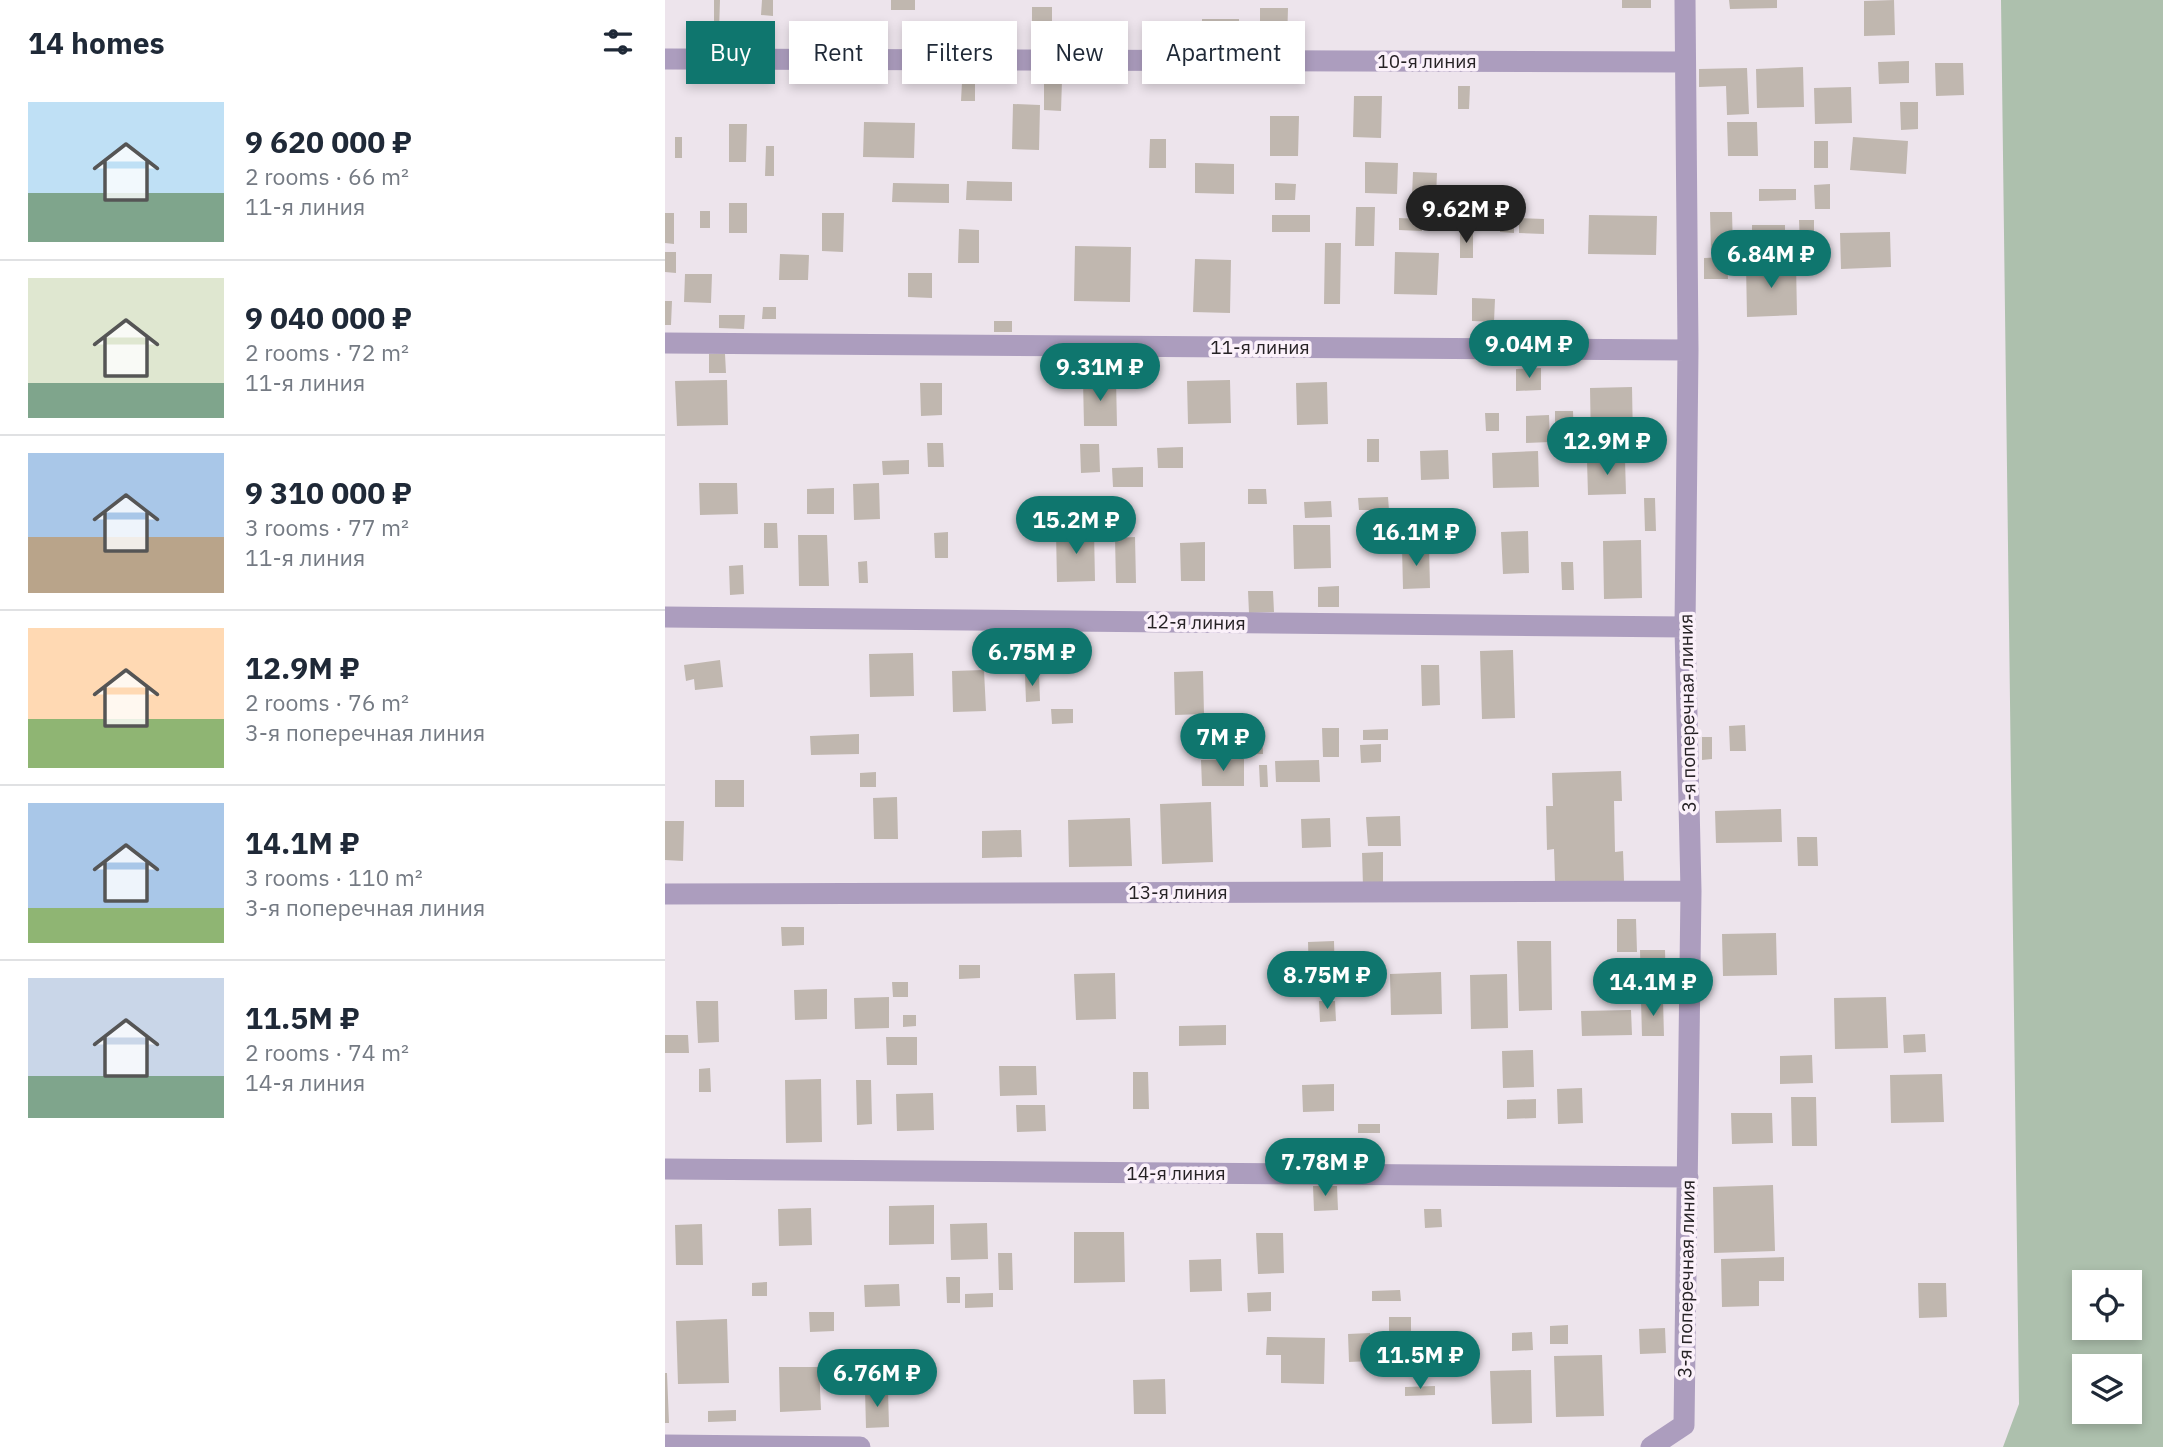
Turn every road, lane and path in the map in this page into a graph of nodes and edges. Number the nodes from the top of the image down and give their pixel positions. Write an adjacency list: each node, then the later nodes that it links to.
1 (1685, 0): 3 (street, 3-я поперечная линия)
2 (665, 59): 3 (street, 10-я линия)
3 (1684, 61): 5 (street, 3-я поперечная линия)
4 (665, 343): 5 (street, 11-я линия)
5 (1688, 350): 7 (street, 3-я поперечная линия)
6 (665, 617): 7 (street, 12-я линия)
7 (1685, 627): 8 (street, 3-я поперечная линия)
8 (1691, 891): 9 (street, 13-я линия); 11 (street, 3-я поперечная линия)
9 (665, 894)
10 (665, 1169): 11 (street, 14-я линия)
11 (1688, 1177): 14 (street, 3-я поперечная линия)
12 (665, 1445): 13 (street)
13 (860, 1447)
14 (1651, 1447)

